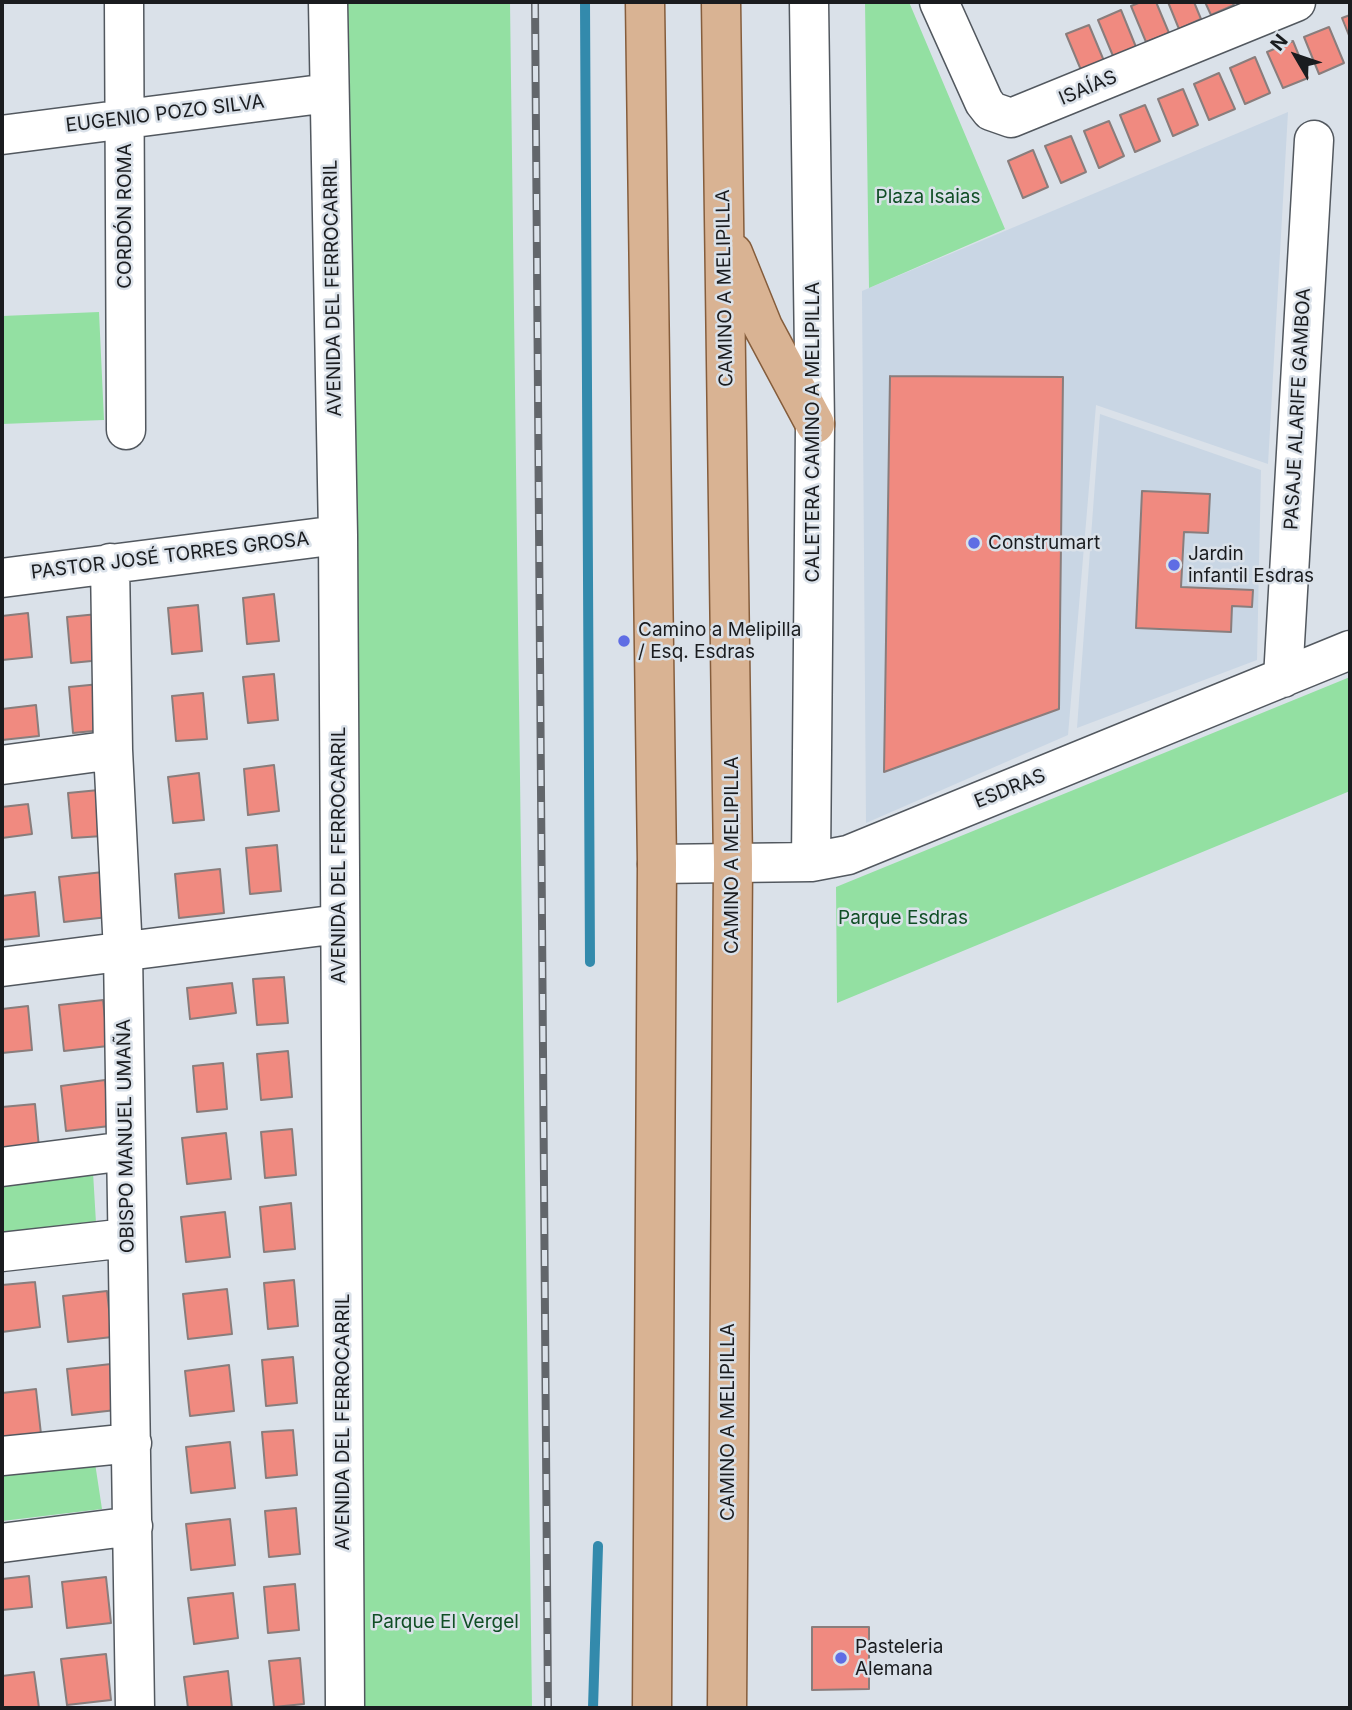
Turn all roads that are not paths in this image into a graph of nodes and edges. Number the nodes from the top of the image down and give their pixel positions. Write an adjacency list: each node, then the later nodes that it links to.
1 (124, 2): 9 (street, CORDÓN ROMA)
2 (328, 2): 8 (street, AVENIDA DEL FERROCARRIL)
3 (645, 2): 23 (main road)
4 (721, 2): 12 (main road, CAMINO A MELIPILLA)
5 (809, 2): 13 (street, CALETERA CAMINO A MELIPILLA)
6 (939, 2): 7 (street, ISAÍAS)
7 (1296, 2)
8 (329, 93): 9 (street, EUGENIO POZO SILVA); 15 (street, AVENIDA DEL FERROCARRIL)
9 (125, 119): 10 (street, EUGENIO POZO SILVA); 14 (street, CORDÓN ROMA)
10 (2, 135)
11 (1314, 140): 19 (street, PASAJE ALARIFE GAMBOA)
12 (724, 231): 13 (main road); 24 (main road, CAMINO A MELIPILLA)
13 (815, 424): 22 (street, CALETERA CAMINO A MELIPILLA)
14 (126, 430)
15 (338, 535): 16 (street, PASTOR JOSÉ TORRES GROSA); 25 (street, AVENIDA DEL FERROCARRIL)
16 (110, 563): 17 (street, PASTOR JOSÉ TORRES GROSA); 20 (street, OBISPO MANUEL UMAÑA)
17 (2, 578)
18 (1350, 650): 19 (street, ESDRAS)
19 (1283, 678): 22 (street, ESDRAS)
20 (113, 750): 21 (street); 26 (street, OBISPO MANUEL UMAÑA)
21 (2, 765)
22 (811, 862): 24 (street, ESDRAS)
23 (657, 864): 24 (street, ESDRAS); 38 (main road)
24 (733, 864): 39 (main road, CAMINO A MELIPILLA)
25 (339, 924): 26 (street); 37 (street, AVENIDA DEL FERROCARRIL)
26 (123, 952): 27 (street); 28 (street, OBISPO MANUEL UMAÑA)
27 (2, 967)
28 (127, 1151): 29 (street); 30 (street, OBISPO MANUEL UMAÑA)
29 (2, 1167)
30 (127, 1238): 31 (street); 32 (street, OBISPO MANUEL UMAÑA)
31 (2, 1252)
32 (132, 1443): 33 (street); 34 (street, OBISPO MANUEL UMAÑA)
33 (2, 1456)
34 (133, 1525): 35 (street); 36 (street, OBISPO MANUEL UMAÑA)
35 (2, 1543)
36 (135, 1708)
37 (345, 1708)
38 (652, 1708)
39 (727, 1708)

